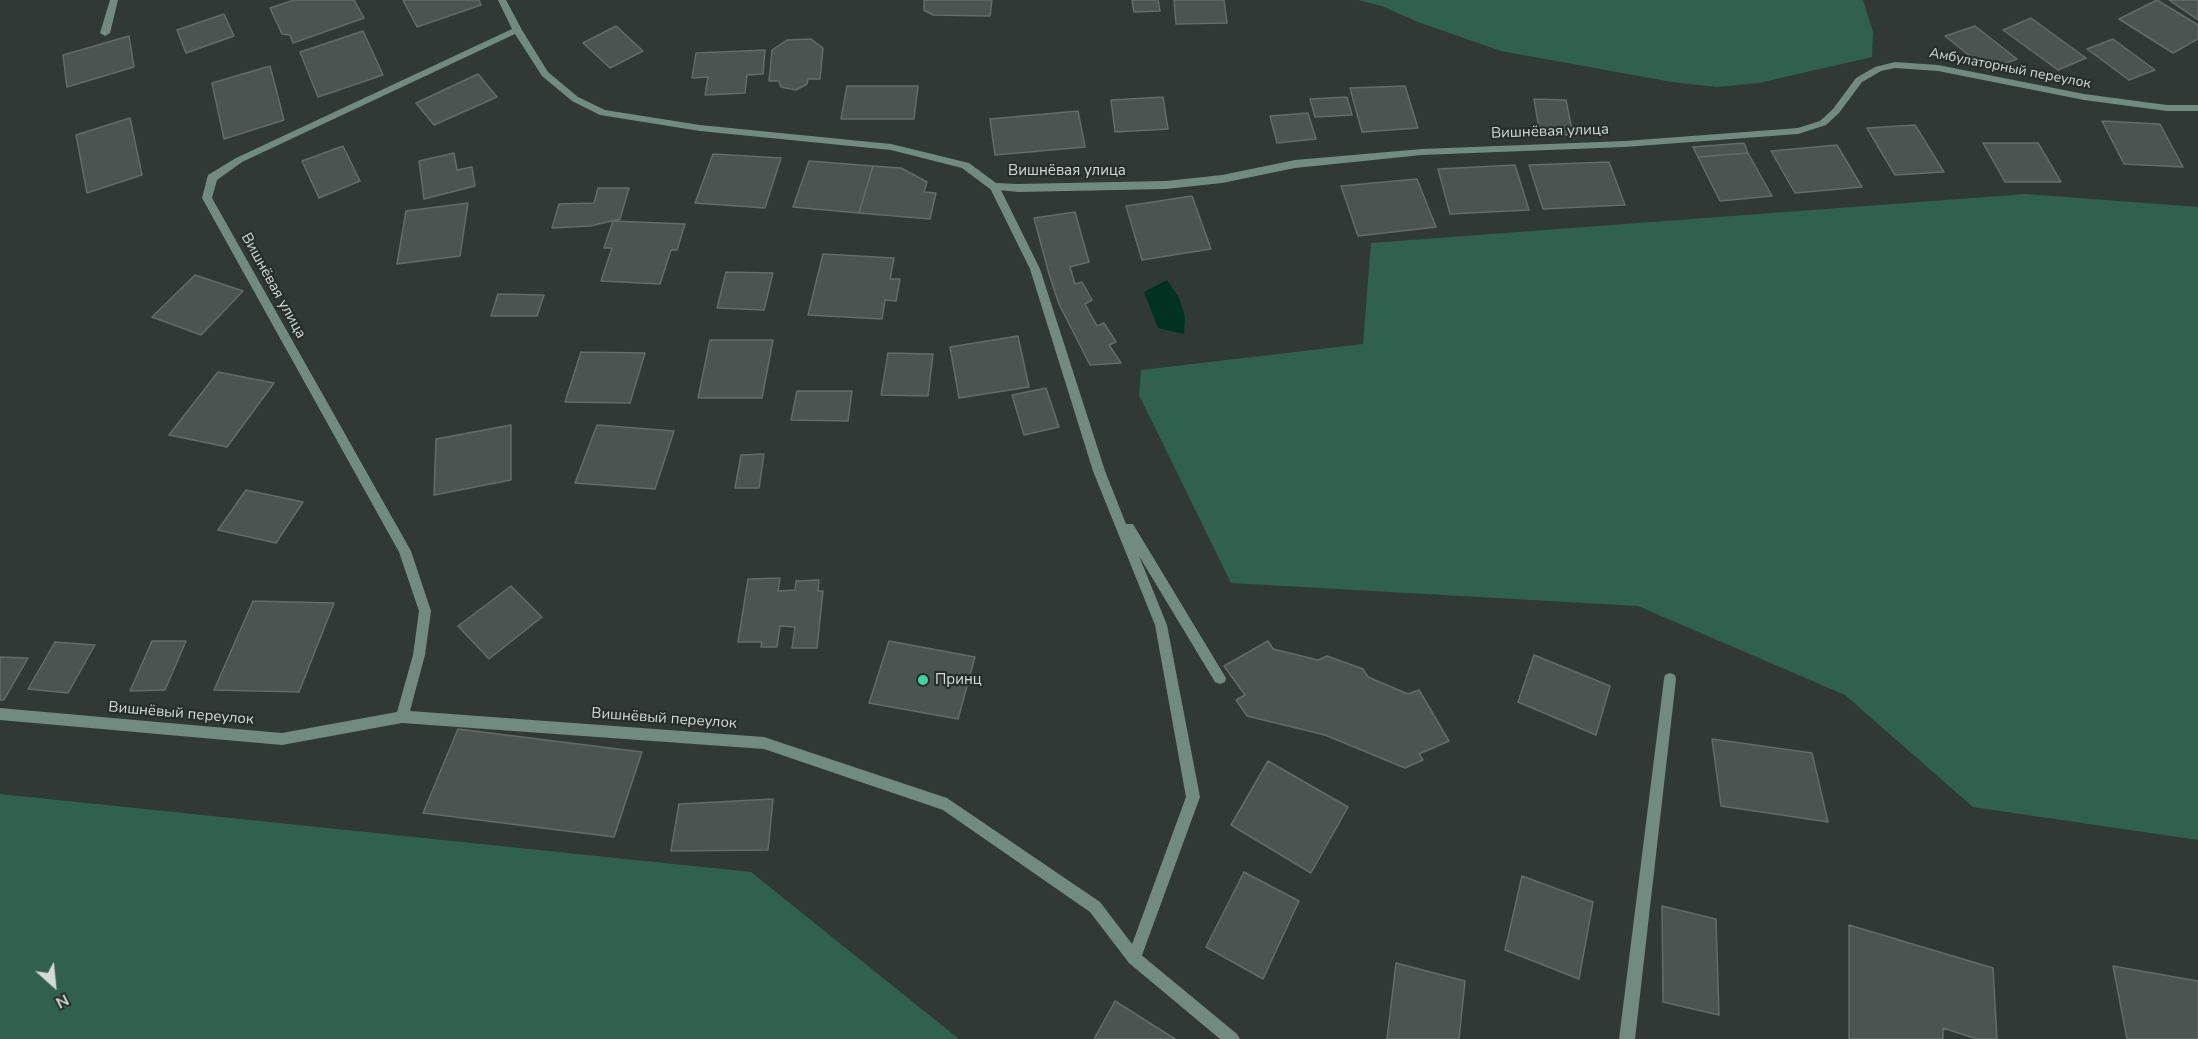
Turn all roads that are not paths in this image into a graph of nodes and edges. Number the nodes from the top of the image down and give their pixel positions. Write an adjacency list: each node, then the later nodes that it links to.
1 (114, 0): 4 (street)
2 (502, 0): 3 (street, Вишнёвая улица)
3 (516, 30): 7 (street, Вишнёвая улица); 12 (street, Вишнёвая улица)
4 (105, 33)
5 (2198, 108): 6 (street, Амбулаторный переулок)
6 (1626, 144): 7 (street, Вишнёвая улица)
7 (994, 186): 8 (street)
8 (1109, 497): 9 (street); 13 (street)
9 (1220, 678)
10 (1670, 679): 15 (street)
11 (0, 714): 12 (street, Вишнёвый переулок)
12 (402, 717): 13 (street, Вишнёвый переулок)
13 (1134, 958): 14 (street, Вишнёвый переулок)
14 (1232, 1039)
15 (1627, 1039)

